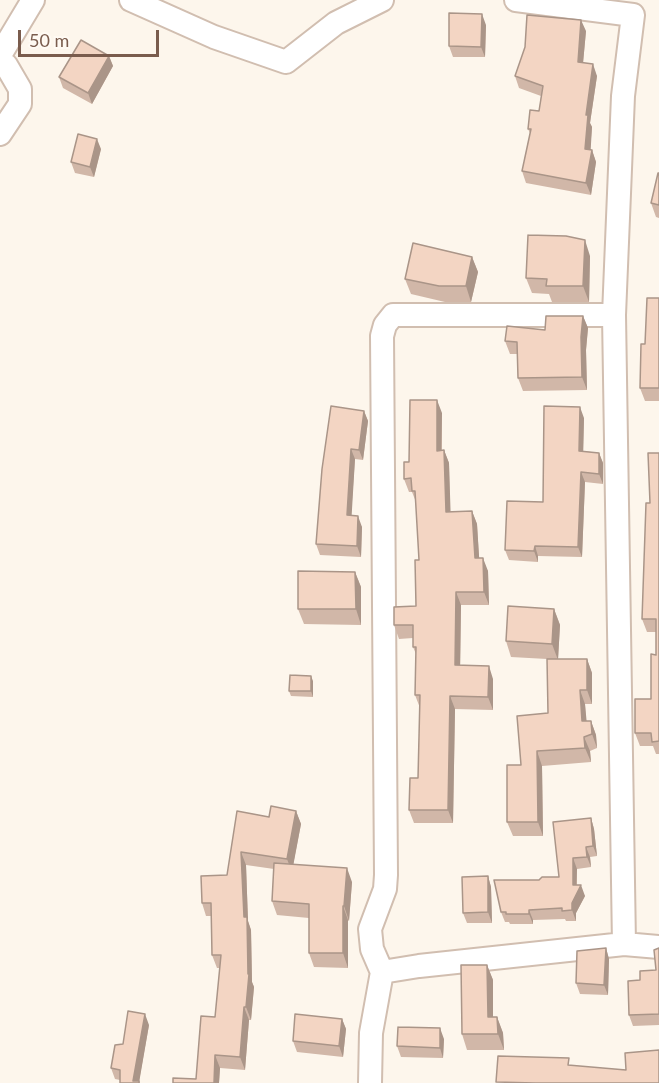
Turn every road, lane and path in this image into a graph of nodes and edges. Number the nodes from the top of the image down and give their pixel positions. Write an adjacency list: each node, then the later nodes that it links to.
1 (33, 0): 5 (street)
2 (131, 0): 3 (street)
3 (382, 0)
4 (516, 0): 8 (street)
5 (0, 55)
6 (0, 62): 7 (street)
7 (0, 134)
8 (614, 315): 9 (street); 11 (street)
9 (624, 944): 10 (street); 11 (street)
10 (659, 947)
11 (382, 972): 12 (street)
12 (370, 1083)

